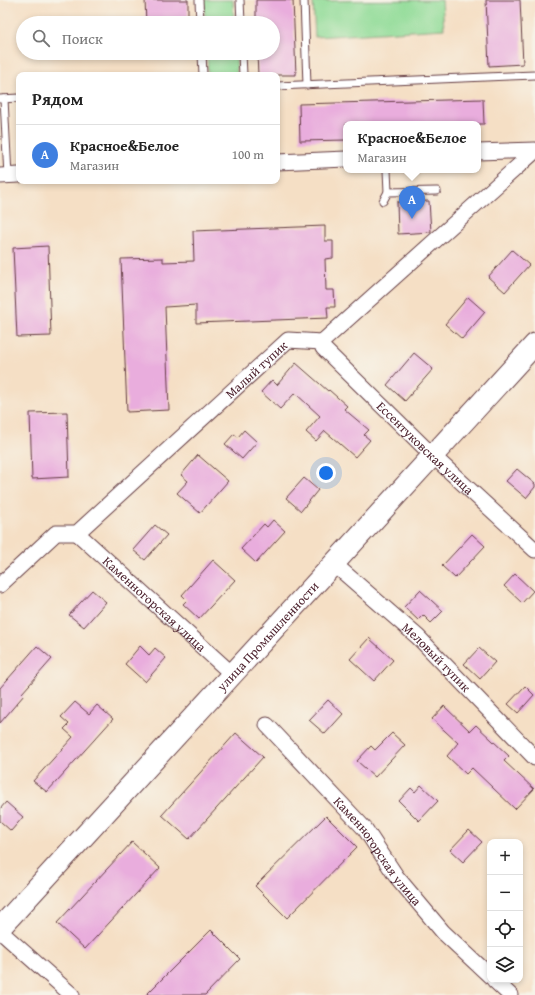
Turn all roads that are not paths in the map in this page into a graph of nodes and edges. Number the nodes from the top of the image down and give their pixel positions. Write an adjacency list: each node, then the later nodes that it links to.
1 (199, 0): 4 (lane)
2 (240, 0): 5 (lane)
3 (304, 0): 11 (lane)
4 (200, 16)
5 (241, 16)
6 (202, 60): 8 (lane)
7 (242, 60): 9 (lane)
8 (203, 72)
9 (243, 72)
10 (535, 75): 11 (lane)
11 (307, 85): 12 (lane)
12 (280, 86)
13 (16, 98): 14 (lane)
14 (2, 99): 20 (lane)
15 (535, 150): 16 (street); 24 (street)
16 (481, 152)
17 (343, 159): 18 (street)
18 (280, 162)
19 (387, 173): 22 (lane)
20 (9, 176)
21 (437, 191): 22 (lane)
22 (388, 192): 23 (lane)
23 (383, 201)
24 (322, 342): 26 (street, Ессентуковская улица); 27 (street, Малый тупик)
25 (535, 344): 26 (main road, улица Промышленности)
26 (432, 455): 28 (street, Ессентуковская улица); 29 (main road, улица Промышленности)
27 (77, 533): 30 (street); 31 (street, Каменногорская улица)
28 (535, 550)
29 (333, 563): 31 (main road, улица Промышленности); 33 (street, Меловый тупик)
30 (0, 585)
31 (232, 674): 34 (main road, улица Промышленности)
32 (267, 725): 36 (street, Каменногорская улица)
33 (535, 758)
34 (0, 928)
35 (0, 931): 38 (street)
36 (487, 973)
37 (497, 983): 39 (street)
38 (72, 995)
39 (510, 995)

